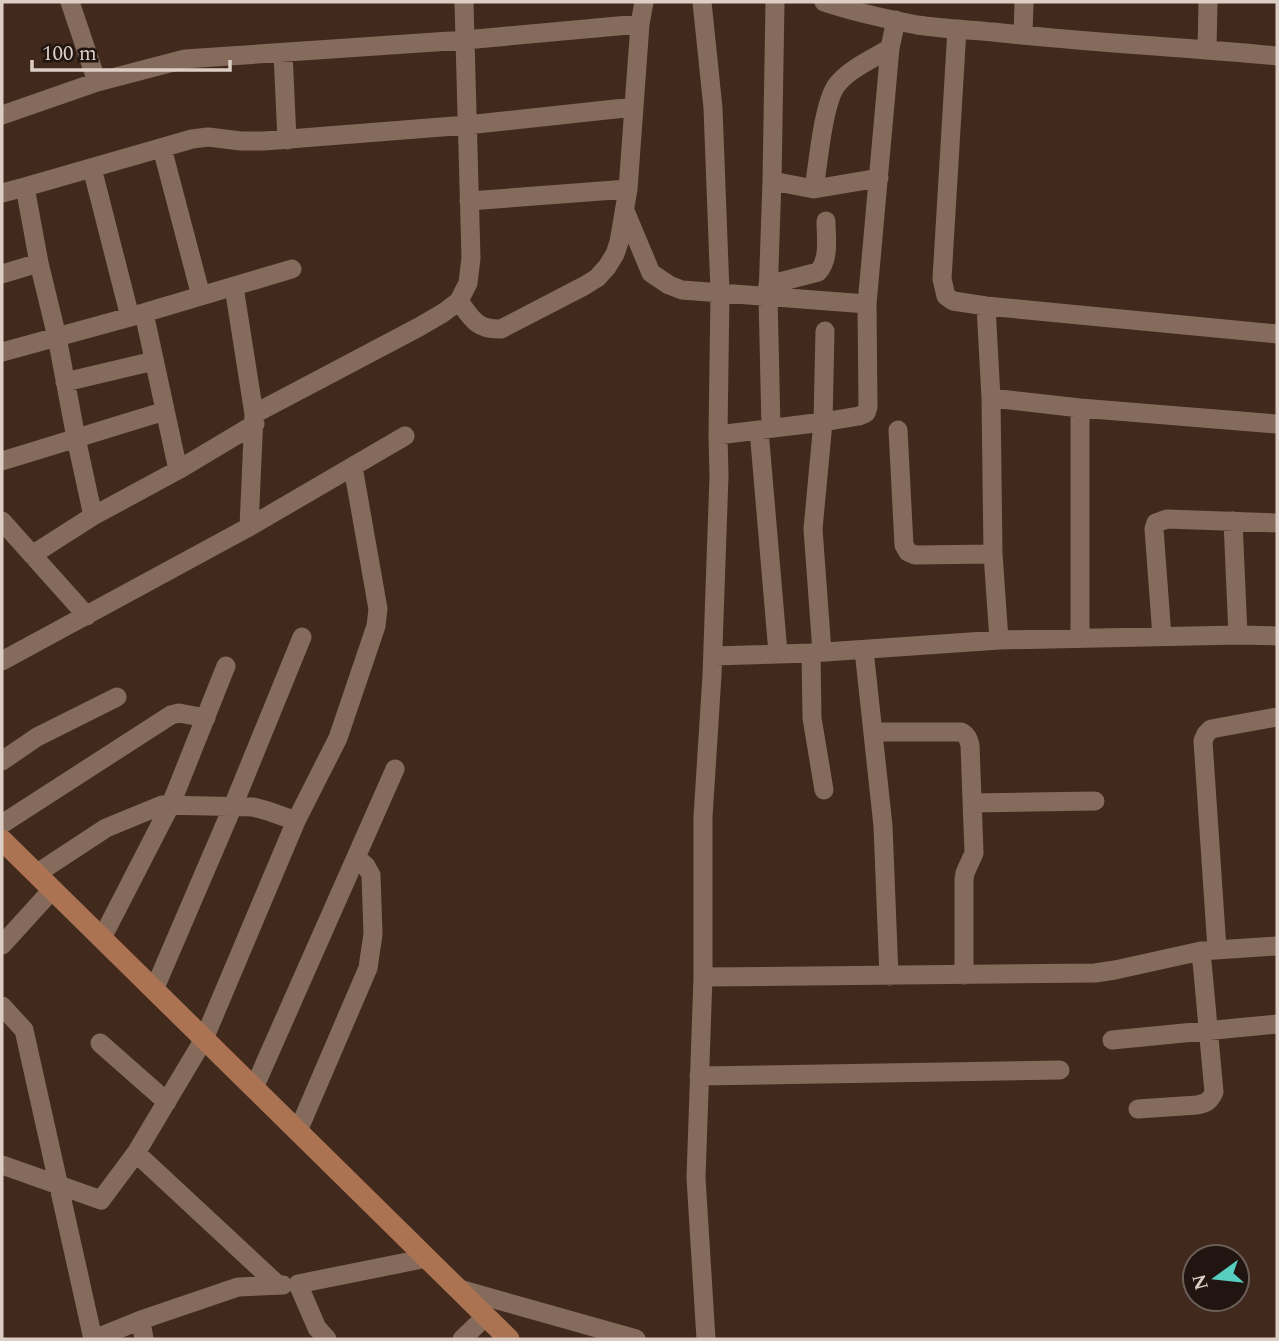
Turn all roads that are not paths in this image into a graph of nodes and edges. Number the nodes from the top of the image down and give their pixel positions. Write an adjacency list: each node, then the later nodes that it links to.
1 (70, 2): 18 (street)
2 (464, 2): 13 (street)
3 (644, 2): 10 (street)
4 (702, 2): 39 (street)
5 (775, 2): 26 (street)
6 (824, 2): 9 (street)
7 (1024, 2): 12 (street)
8 (1208, 2): 15 (street)
9 (896, 20): 11 (street); 14 (street)
10 (640, 24): 13 (street); 19 (street)
11 (957, 29): 12 (street); 43 (street)
12 (1023, 35): 15 (street)
13 (465, 40): 16 (street); 21 (street)
14 (891, 48): 25 (street); 29 (street)
15 (1207, 49): 17 (street)
16 (283, 53): 18 (street); 22 (street)
17 (1277, 57)
18 (97, 82): 20 (street)
19 (634, 107): 21 (street); 28 (street)
20 (2, 115)
21 (467, 125): 22 (street); 31 (street)
22 (287, 139): 23 (street)
23 (162, 148): 24 (street); 40 (street)
24 (92, 168): 27 (street); 44 (street)
25 (879, 178): 29 (street); 42 (street)
26 (772, 181): 29 (street); 38 (street)
27 (25, 187): 30 (street); 34 (street)
28 (628, 189): 31 (street); 32 (street)
29 (814, 189)
30 (2, 192)
31 (469, 201): 41 (street)
32 (625, 210): 39 (street); 41 (street)
33 (826, 221): 38 (street)
34 (39, 263): 36 (street); 47 (street)
35 (292, 269): 37 (street)
36 (2, 274)
37 (234, 287): 40 (street); 54 (street)
38 (768, 291): 39 (street); 42 (street); 57 (street)
39 (720, 292): 59 (street)
40 (201, 296): 44 (street)
41 (459, 301): 54 (street)
42 (867, 304): 55 (street)
43 (986, 306): 46 (street); 51 (street)
44 (137, 315): 47 (street); 49 (street)
45 (825, 331): 55 (street)
46 (1277, 334)
47 (57, 337): 48 (street); 50 (street)
48 (2, 352)
49 (154, 361): 50 (street); 53 (street)
50 (65, 382): 61 (street)
51 (991, 398): 52 (street); 70 (street)
52 (1080, 408): 56 (street); 77 (street)
53 (165, 411): 61 (street); 64 (street)
54 (254, 419): 64 (street); 69 (street)
55 (823, 422): 57 (street); 81 (street)
56 (1277, 424)
57 (765, 429): 59 (street); 80 (street)
58 (898, 430): 70 (street)
59 (718, 435): 82 (street)
60 (405, 436): 63 (street)
61 (76, 438): 62 (street); 65 (street)
62 (2, 461)
63 (353, 467): 69 (street); 96 (street)
64 (178, 470): 65 (street)
65 (93, 516): 71 (street)
66 (2, 521): 71 (street)
67 (1233, 521): 68 (street); 73 (street); 75 (street)
68 (1277, 523)
69 (249, 527): 72 (street)
70 (993, 554): 78 (street)
71 (32, 555): 72 (street)
72 (87, 616): 83 (street)
73 (1238, 635): 74 (street); 75 (street)
74 (1277, 636)
75 (1163, 637): 77 (street)
76 (302, 638): 95 (street)
77 (1080, 638): 78 (street)
78 (999, 640): 79 (street)
79 (863, 650): 81 (street); 88 (street)
80 (778, 653): 81 (street); 82 (street)
81 (817, 653): 91 (street)
82 (713, 656): 108 (street)
83 (3, 659)
84 (226, 666): 87 (street)
85 (117, 697): 89 (street)
86 (1277, 717): 105 (street)
87 (206, 718): 94 (street); 97 (street)
88 (873, 732): 93 (street); 107 (street)
89 (2, 761)
90 (395, 769): 99 (street)
91 (824, 790)
92 (1095, 801): 93 (street)
93 (972, 803): 106 (street)
94 (171, 804): 95 (street); 100 (street); 102 (street)
95 (233, 806): 96 (street); 109 (street)
96 (296, 821): 113 (street)
97 (2, 824)
98 (2, 840): 100 (main road)
99 (356, 857): 118 (street); 121 (street)
100 (36, 874): 101 (main road)
101 (52, 890): 102 (main road); 103 (street)
102 (102, 939): 109 (main road)
103 (2, 945)
104 (1277, 946): 105 (street)
105 (1209, 950): 106 (street); 112 (street)
106 (964, 975): 107 (street)
107 (890, 976): 108 (street)
108 (703, 977): 117 (street)
109 (154, 990): 113 (main road)
110 (2, 1006): 124 (street)
111 (1277, 1024): 112 (street)
112 (1209, 1031): 114 (street); 120 (street)
113 (204, 1039): 118 (main road); 119 (street)
114 (1112, 1040)
115 (100, 1043): 119 (street)
116 (1059, 1070): 117 (street)
117 (699, 1076): 136 (street)
118 (254, 1088): 121 (main road)
119 (167, 1102): 122 (street)
120 (1138, 1109)
121 (298, 1131): 125 (main road)
122 (136, 1153): 124 (street); 127 (street)
123 (2, 1165): 124 (street)
124 (58, 1185): 131 (street)
125 (427, 1258): 126 (street); 128 (main road)
126 (298, 1284): 127 (street); 132 (street)
127 (278, 1285): 130 (street)
128 (458, 1289): 129 (main road); 135 (street)
129 (486, 1316): 133 (street); 134 (main road)
130 (143, 1329): 131 (street)
131 (94, 1339)
132 (327, 1339)
133 (462, 1339)
134 (509, 1339)
135 (636, 1339)
136 (706, 1339)

